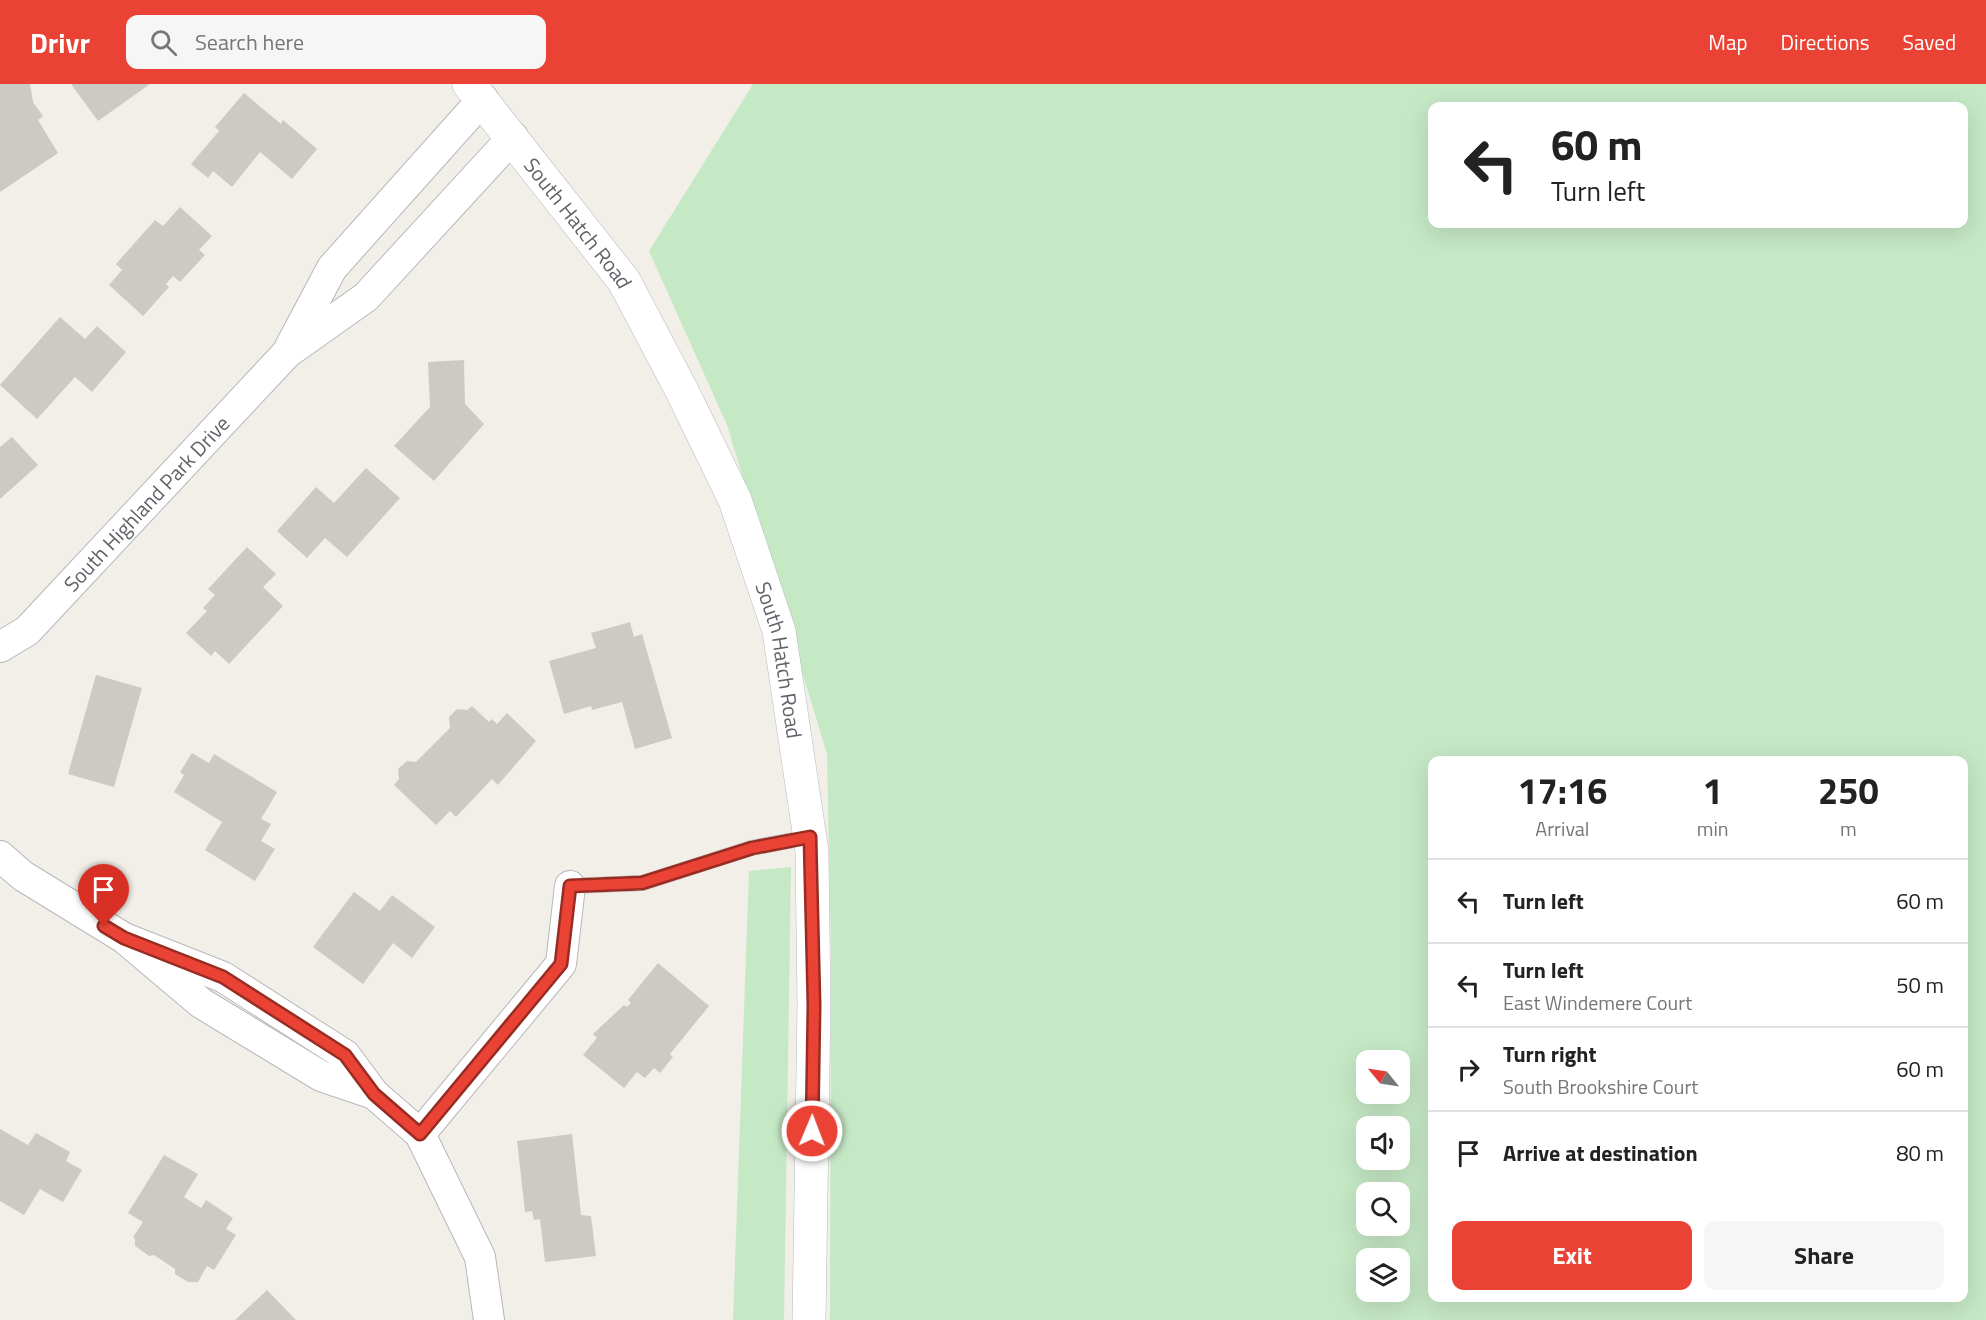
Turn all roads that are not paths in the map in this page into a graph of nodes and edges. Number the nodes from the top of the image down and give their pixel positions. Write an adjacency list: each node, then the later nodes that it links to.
1 (476, 92): 2 (main road, South Hatch Road); 3 (street, South Highland Park Drive)
2 (513, 137): 3 (street, South Highland Park Drive); 5 (main road, South Hatch Road)
3 (287, 352): 4 (street, South Highland Park Drive)
4 (0, 647)
5 (810, 837): 7 (lane); 10 (main road, South Hatch Road)
6 (0, 856): 8 (street)
7 (570, 886): 8 (street)
8 (420, 1134): 9 (street)
9 (489, 1320)
10 (809, 1320)

